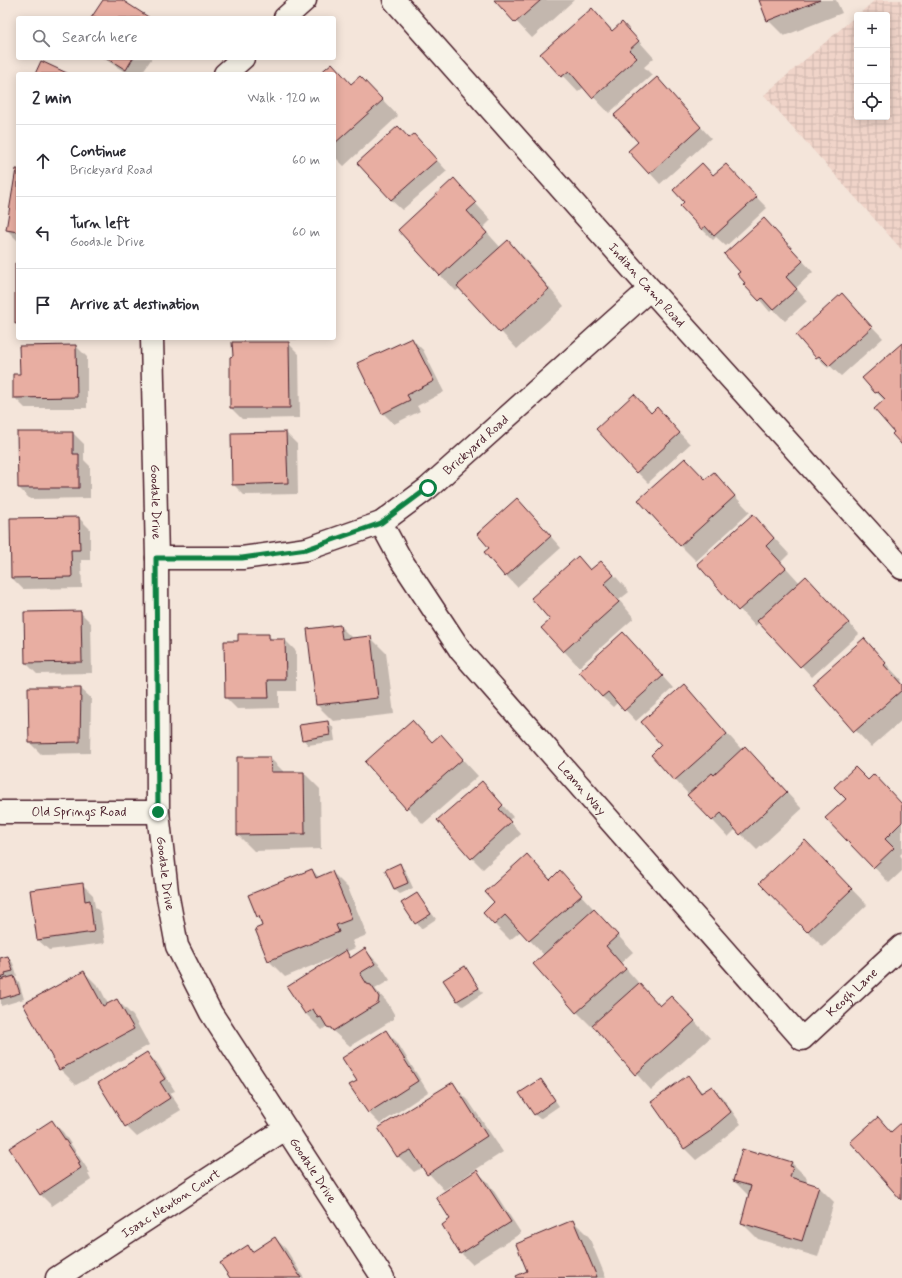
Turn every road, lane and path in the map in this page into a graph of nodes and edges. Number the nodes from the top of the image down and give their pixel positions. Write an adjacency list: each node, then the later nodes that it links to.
1 (305, 0): 3 (street)
2 (394, 0): 6 (street, Indian Camp Road)
3 (287, 16)
4 (240, 60): 5 (street)
5 (227, 72)
6 (650, 289): 8 (street, Brickyard Road); 10 (street, Indian Camp Road)
7 (152, 340): 9 (street, Goodale Drive)
8 (381, 523): 9 (street, Brickyard Road); 14 (street, Leann Way)
9 (156, 558): 12 (street, Goodale Drive)
10 (902, 568)
11 (0, 812): 12 (street, Old Springs Road)
12 (158, 812): 15 (street, Goodale Drive)
13 (902, 946): 14 (street, Keogh Lane)
14 (802, 1038)
15 (285, 1129): 16 (street, Isaac Newton Court); 17 (street, Goodale Drive)
16 (57, 1278)
17 (383, 1278)

